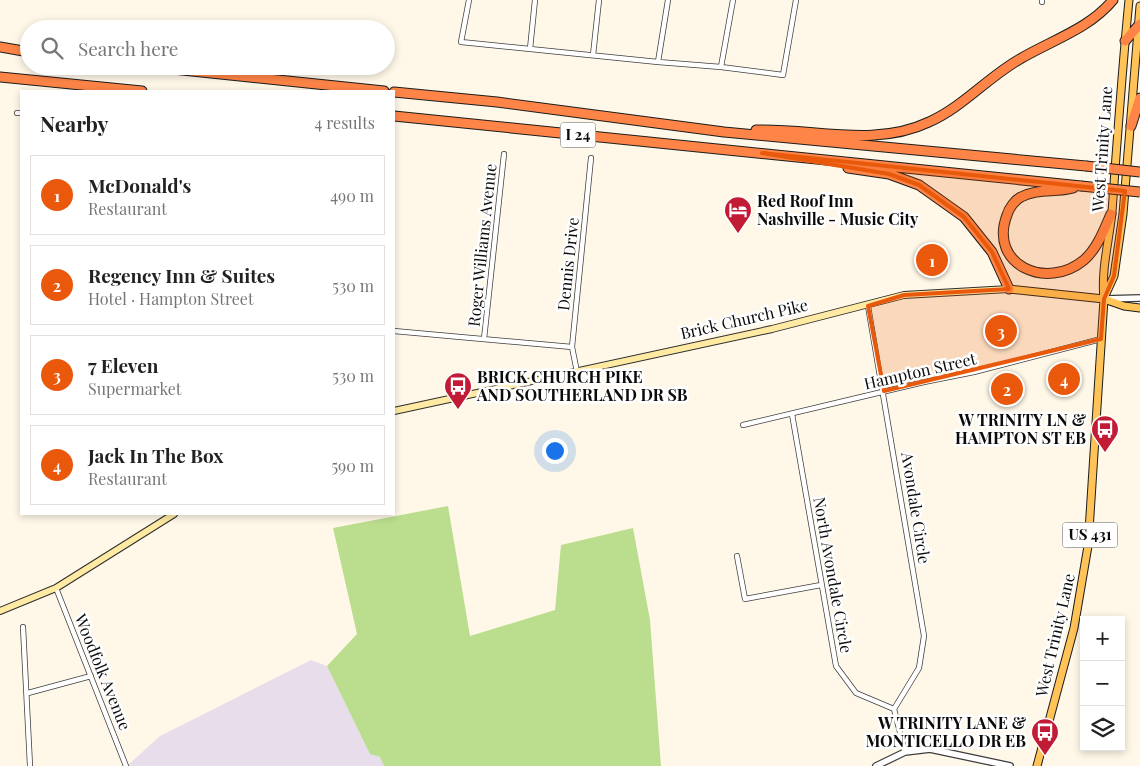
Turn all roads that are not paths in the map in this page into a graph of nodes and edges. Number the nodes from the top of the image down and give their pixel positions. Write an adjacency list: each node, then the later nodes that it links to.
1 (469, 0): 13 (street)
2 (535, 0): 13 (street)
3 (599, 0): 15 (street)
4 (668, 0): 16 (street)
5 (733, 0): 17 (street)
6 (796, 0): 17 (street)
7 (1113, 0): 26 (highway)
8 (1129, 0): 11 (main road, West Trinity Lane / US 431)
9 (1140, 6): 10 (main road, West Trinity Lane / US 431)
10 (1139, 24): 11 (highway); 25 (main road, West Trinity Lane / US 431)
11 (1125, 41): 33 (main road, West Trinity Lane / US 431)
12 (0, 47): 14 (highway)
13 (530, 49): 15 (street)
14 (20, 50)
15 (593, 55): 16 (street)
16 (658, 62): 17 (street)
17 (722, 67)
18 (230, 75): 21 (highway)
19 (0, 77): 20 (highway)
20 (132, 90)
21 (374, 90)
22 (395, 92): 26 (highway, I 24)
23 (1140, 98): 25 (highway)
24 (395, 116): 27 (highway, I 24)
25 (1131, 126): 36 (main road, West Trinity Lane / US 431)
26 (724, 132): 30 (highway, I 24, bridge)
27 (762, 153): 31 (highway, I 24); 34 (highway)
28 (504, 154): 41 (street, Roger Williams Avenue)
29 (591, 158): 42 (street, Dennis Drive)
30 (1140, 172)
31 (1080, 186): 32 (highway, I 24, bridge); 33 (highway)
32 (1140, 192)
33 (1111, 214): 36 (main road, West Trinity Lane / US 431)
34 (1009, 289): 36 (main road, Brick Church Pike); 37 (main road, Brick Church Pike)
35 (1140, 298): 36 (street, Brick Church Pike)
36 (1104, 299): 38 (main road, Brick Church Pike); 40 (main road, West Trinity Lane / US 431)
37 (868, 306): 43 (main road, Brick Church Pike); 44 (street, Avondale Circle)
38 (1140, 308)
39 (395, 331): 41 (street)
40 (1101, 338): 44 (street, Hampton Street); 62 (main road, West Trinity Lane / US 431)
41 (484, 339): 42 (street)
42 (572, 348): 43 (street, Dennis Drive)
43 (577, 372): 45 (main road, Brick Church Pike)
44 (884, 391): 46 (street, Hampton Street); 56 (street, Avondale Circle)
45 (395, 411)
46 (792, 414): 47 (street, Hampton Street); 50 (street, North Avondale Circle)
47 (743, 425)
48 (172, 515): 51 (main road)
49 (738, 556): 50 (street)
50 (821, 585): 56 (street, North Avondale Circle)
51 (56, 588): 52 (main road); 54 (street, Woodfolk Avenue)
52 (0, 611)
53 (23, 627): 55 (street)
54 (90, 676): 55 (street); 59 (street, Woodfolk Avenue)
55 (28, 693): 58 (street)
56 (894, 708): 57 (street)
57 (905, 752): 60 (street); 61 (street)
58 (30, 766)
59 (126, 766)
60 (876, 766)
61 (1010, 766)
62 (1037, 766)

